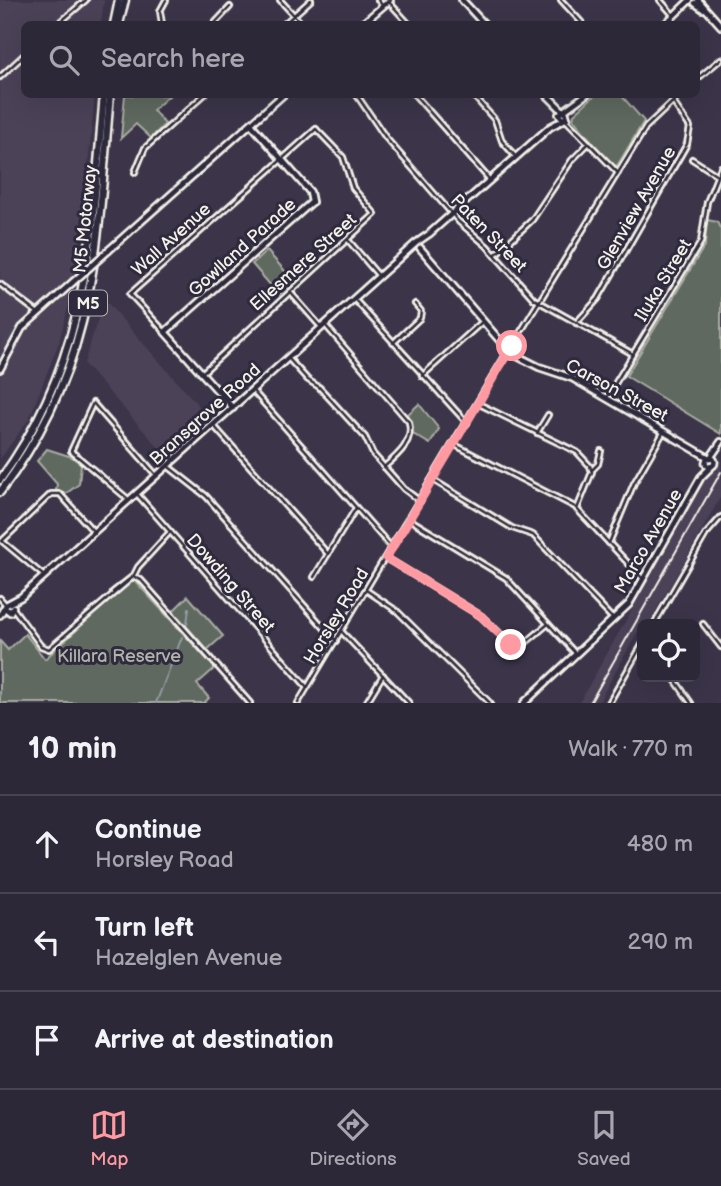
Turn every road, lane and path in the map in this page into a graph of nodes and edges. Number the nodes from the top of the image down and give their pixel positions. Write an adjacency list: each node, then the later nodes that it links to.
1 (86, 0): 17 (street)
2 (119, 0): 18 (highway)
3 (125, 0): 19 (highway)
4 (166, 0): 20 (street)
5 (280, 0): 15 (street)
6 (311, 0): 15 (street)
7 (378, 0): 13 (street)
8 (462, 0): 26 (main road)
9 (561, 0): 27 (street)
10 (660, 0): 16 (street)
11 (389, 1): 13 (main road); 25 (street)
12 (695, 1): 16 (main road); 29 (main road)
13 (383, 6): 24 (main road)
14 (230, 7): 21 (street)
15 (294, 16): 22 (street); 23 (street)
16 (674, 16): 28 (main road)
17 (62, 21)
18 (115, 21)
19 (121, 21)
20 (162, 21)
21 (217, 21)
22 (288, 21)
23 (299, 21)
24 (366, 21)
25 (406, 21)
26 (481, 21)
27 (580, 21)
28 (668, 21)
29 (721, 26)
30 (21, 58): 32 (street)
31 (721, 59): 33 (street)
32 (0, 77)
33 (700, 77)
34 (104, 98): 97 (highway, M5 Motorway / M5)
35 (110, 98): 99 (highway, M5 Motorway / M5)
36 (201, 98): 52 (street)
37 (280, 98): 46 (main road)
38 (358, 98): 56 (street, Paten Street)
39 (418, 98): 55 (street)
40 (476, 98): 48 (street)
41 (549, 98): 45 (main road)
42 (583, 98): 45 (main road)
43 (676, 98): 44 (street, Horsley Road)
44 (672, 102): 53 (street, Horsley Road); 68 (street, Glenview Avenue)
45 (564, 115): 47 (street); 48 (main road)
46 (251, 124): 49 (main road, Gowlland Parade); 66 (main road, bridge)
47 (589, 143): 53 (street); 59 (street)
48 (516, 157): 55 (main road)
49 (281, 159): 57 (street, Ellesmere Street); 69 (main road, Gowlland Parade); 71 (street, Wall Avenue)
50 (692, 159): 54 (street)
51 (721, 167): 54 (street, Iluka Street)
52 (135, 172)
53 (618, 173): 64 (street, Horsley Road)
54 (717, 175): 75 (street, Iluka Street)
55 (490, 180): 56 (main road)
56 (452, 214): 58 (main road); 59 (street, Paten Street)
57 (347, 240): 60 (street); 62 (street, Ellesmere Street)
58 (418, 246): 60 (main road, Bransgrove Road); 67 (main road, Carson Street)
59 (495, 255): 64 (street, Paten Street)
60 (381, 277): 63 (main road, Bransgrove Road)
61 (0, 284): 66 (street)
62 (289, 291): 70 (street); 78 (street, Ellesmere Street)
63 (355, 300): 70 (main road, Bransgrove Road); 73 (street)
64 (540, 303): 68 (street, Paten Street); 74 (street, Horsley Road)
65 (415, 304): 73 (street)
66 (38, 313): 77 (main road)
67 (484, 320): 74 (main road, Carson Street); 79 (street)
68 (576, 323): 75 (street, Paten Street)
69 (177, 324): 71 (main road, Gowlland Parade); 72 (main road, Gowlland Parade)
70 (324, 327): 76 (main road, Bransgrove Road); 94 (street)
71 (165, 332): 72 (main road, Wall Avenue)
72 (170, 337): 78 (main road, Wall Avenue)
73 (393, 343): 79 (street)
74 (512, 350): 81 (main road, Carson Street); 82 (street, Horsley Road)
75 (633, 354): 81 (street, Iluka Street)
76 (289, 359): 80 (main road, Bransgrove Road); 94 (street)
77 (0, 369)
78 (202, 373): 83 (main road, Wall Avenue)
79 (422, 376): 85 (street)
80 (253, 391): 83 (main road, Bransgrove Road); 103 (street)
81 (606, 399): 87 (main road, Carson Street)
82 (479, 404): 85 (street, Horsley Road); 88 (street)
83 (233, 408): 86 (main road, Bransgrove Road)
84 (548, 415): 88 (street)
85 (467, 423): 90 (street, Horsley Road)
86 (214, 426): 93 (main road, Bransgrove Road); 111 (street)
87 (663, 431): 92 (main road, Carson Street); 109 (street)
88 (537, 433): 95 (street)
89 (720, 444): 92 (main road, Marco Avenue)
90 (454, 445): 98 (street, Horsley Road); 104 (street)
91 (601, 451): 95 (street)
92 (712, 464): 116 (main road, Marco Avenue)
93 (168, 466): 96 (main road, Bransgrove Road); 126 (street)
94 (384, 467): 102 (street)
95 (592, 470): 104 (street)
96 (157, 476): 100 (main road, Bransgrove Road); 101 (street)
97 (0, 480)
98 (433, 480): 102 (street, Horsley Road); 121 (street)
99 (0, 492)
100 (137, 494): 101 (main road, Bransgrove Road); 108 (street, Dowding Street)
101 (130, 500): 107 (main road, Bransgrove Road)
102 (420, 500): 106 (street, Horsley Road)
103 (356, 508): 110 (street); 111 (street)
104 (577, 509): 109 (street)
105 (721, 517): 122 (street)
106 (409, 519): 110 (street, Horsley Road); 123 (street)
107 (94, 532): 113 (main road, Bransgrove Road); 113 (street)
108 (170, 532): 114 (street); 132 (street, Dowding Street)
109 (609, 543): 116 (street)
110 (392, 548): 112 (street, Horsley Road)
111 (328, 554): 115 (street)
112 (386, 558): 117 (street, Horsley Road); 123 (street)
113 (44, 576): 119 (main road, Bransgrove Road)
114 (133, 577): 119 (street); 133 (street)
115 (314, 577)
116 (643, 579): 121 (main road, Marco Avenue)
117 (366, 590): 125 (street, Horsley Road); 137 (street)
118 (0, 598): 119 (street)
119 (9, 608): 120 (main road, Bransgrove Road)
120 (0, 615)
121 (613, 619): 128 (main road, Marco Avenue)
122 (657, 619)
123 (548, 624): 128 (street)
124 (703, 624): 127 (street)
125 (342, 631): 126 (street, Horsley Road); 130 (street)
126 (336, 641): 132 (street, Horsley Road)
127 (721, 647)
128 (576, 654): 138 (main road, Marco Avenue)
129 (637, 658): 139 (street)
130 (383, 675): 135 (street); 136 (street)
131 (676, 682): 140 (street)
132 (307, 687): 134 (street, Horsley Road)
133 (250, 703)
134 (298, 703)
135 (366, 703)
136 (410, 703)
137 (489, 703)
138 (524, 703)
139 (609, 703)
140 (691, 703)

